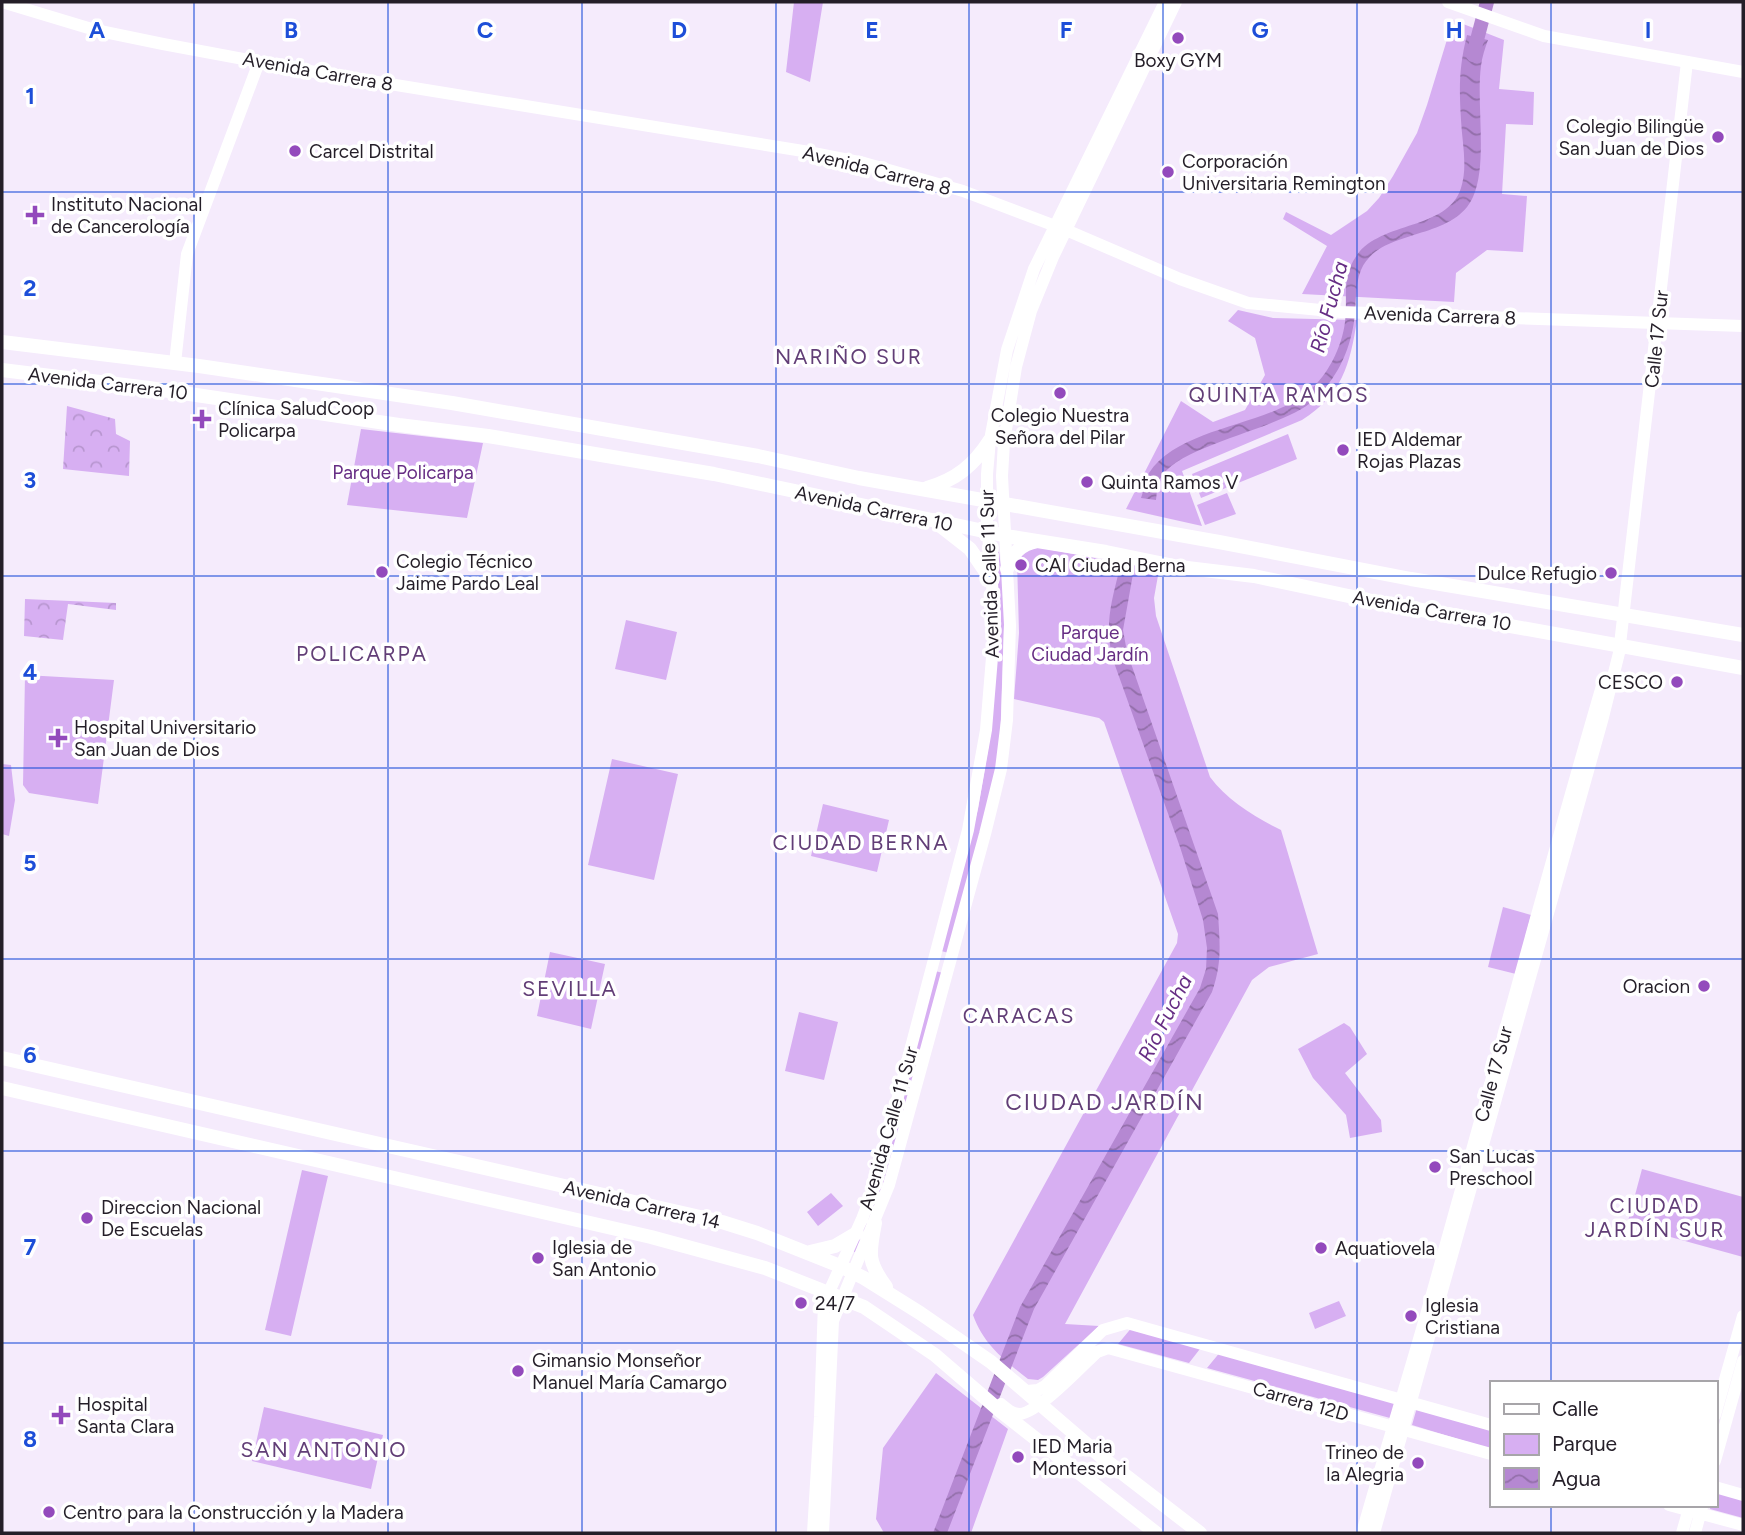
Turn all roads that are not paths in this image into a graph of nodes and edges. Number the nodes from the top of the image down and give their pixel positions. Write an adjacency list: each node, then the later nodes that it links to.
1 (2, 2): 5 (main road, Avenida Carrera 8)
2 (1165, 2): 8 (main road, Avenida Calle 11 Sur)
3 (1176, 2): 8 (main road, Avenida Calle 11 Sur)
4 (1448, 2): 6 (main road)
5 (259, 62): 8 (main road, Avenida Carrera 8); 12 (main road)
6 (1687, 62): 7 (main road); 9 (main road, Calle 17 Sur)
7 (1743, 72)
8 (1060, 228): 9 (main road, Avenida Carrera 8); 14 (main road, Avenida Calle 11 Sur); 17 (main road, Avenida Calle 11 Sur)
9 (1658, 323): 10 (main road, Avenida Carrera 8); 24 (main road, Calle 17 Sur)
10 (1743, 327)
11 (2, 341): 12 (main road, Avenida Carrera 10)
12 (175, 363): 15 (main road, Avenida Carrera 10)
13 (2, 370): 18 (main road, Avenida Carrera 10)
14 (990, 440): 15 (main road); 16 (main road, Avenida Calle 11 Sur)
15 (922, 489): 16 (main road, Avenida Carrera 10)
16 (986, 500): 17 (main road, Avenida Carrera 10); 19 (main road, Avenida Calle 11 Sur)
17 (1002, 503): 20 (main road, Avenida Calle 11 Sur); 24 (main road, Avenida Carrera 10)
18 (931, 520): 19 (main road, Avenida Carrera 10); 23 (main road)
19 (988, 532): 20 (main road, Avenida Carrera 10); 23 (main road, Avenida Calle 11 Sur)
20 (1004, 536): 21 (main road, Avenida Carrera 10); 22 (main road, Avenida Calle 11 Sur)
21 (1037, 541): 22 (main road); 26 (main road, Avenida Carrera 10)
22 (1007, 569): 30 (main road, Avenida Calle 11 Sur)
23 (992, 581): 31 (main road, Avenida Calle 11 Sur)
24 (1624, 615): 25 (main road, Avenida Carrera 10); 26 (main road, Calle 17 Sur)
25 (1743, 635)
26 (1618, 644): 27 (main road, Avenida Carrera 10); 39 (main road, Calle 17 Sur)
27 (1743, 668)
28 (2, 1058): 32 (main road, Avenida Carrera 14)
29 (2, 1088): 35 (main road, Avenida Carrera 14)
30 (875, 1223): 33 (main road, Avenida Calle 11 Sur); 34 (main road)
31 (856, 1233): 32 (main road); 33 (main road, Avenida Calle 11 Sur)
32 (808, 1252): 33 (main road, Avenida Carrera 14)
33 (847, 1269): 34 (main road, Avenida Carrera 14); 35 (main road, Avenida Calle 11 Sur)
34 (891, 1294): 38 (main road, Avenida Carrera 14)
35 (834, 1295): 41 (main road, Avenida Carrera 14); 51 (main road, Avenida Calle 11 Sur)
36 (1743, 1315): 42 (main road)
37 (1743, 1361): 46 (main road)
38 (1027, 1391): 39 (main road, Carrera 12D); 40 (main road, Avenida Carrera 14)
39 (1405, 1400): 43 (main road, Carrera 12D); 44 (main road, Calle 17 Sur)
40 (1041, 1404): 41 (main road); 44 (main road, Carrera 12D); 53 (main road, Avenida Carrera 14)
41 (1001, 1408): 52 (main road, Avenida Carrera 14)
42 (1717, 1408)
43 (1490, 1425)
44 (1397, 1428): 45 (main road, Carrera 12D); 54 (main road, Calle 17 Sur); 55 (main road, Calle 17 Sur)
45 (1490, 1454)
46 (1717, 1454)
47 (1717, 1488): 48 (main road)
48 (1743, 1495)
49 (1695, 1508): 50 (main road); 56 (main road); 57 (main road)
50 (1743, 1525)
51 (817, 1532)
52 (1156, 1533)
53 (1200, 1533)
54 (1362, 1533)
55 (1374, 1533)
56 (1682, 1533)
57 (1695, 1533)

